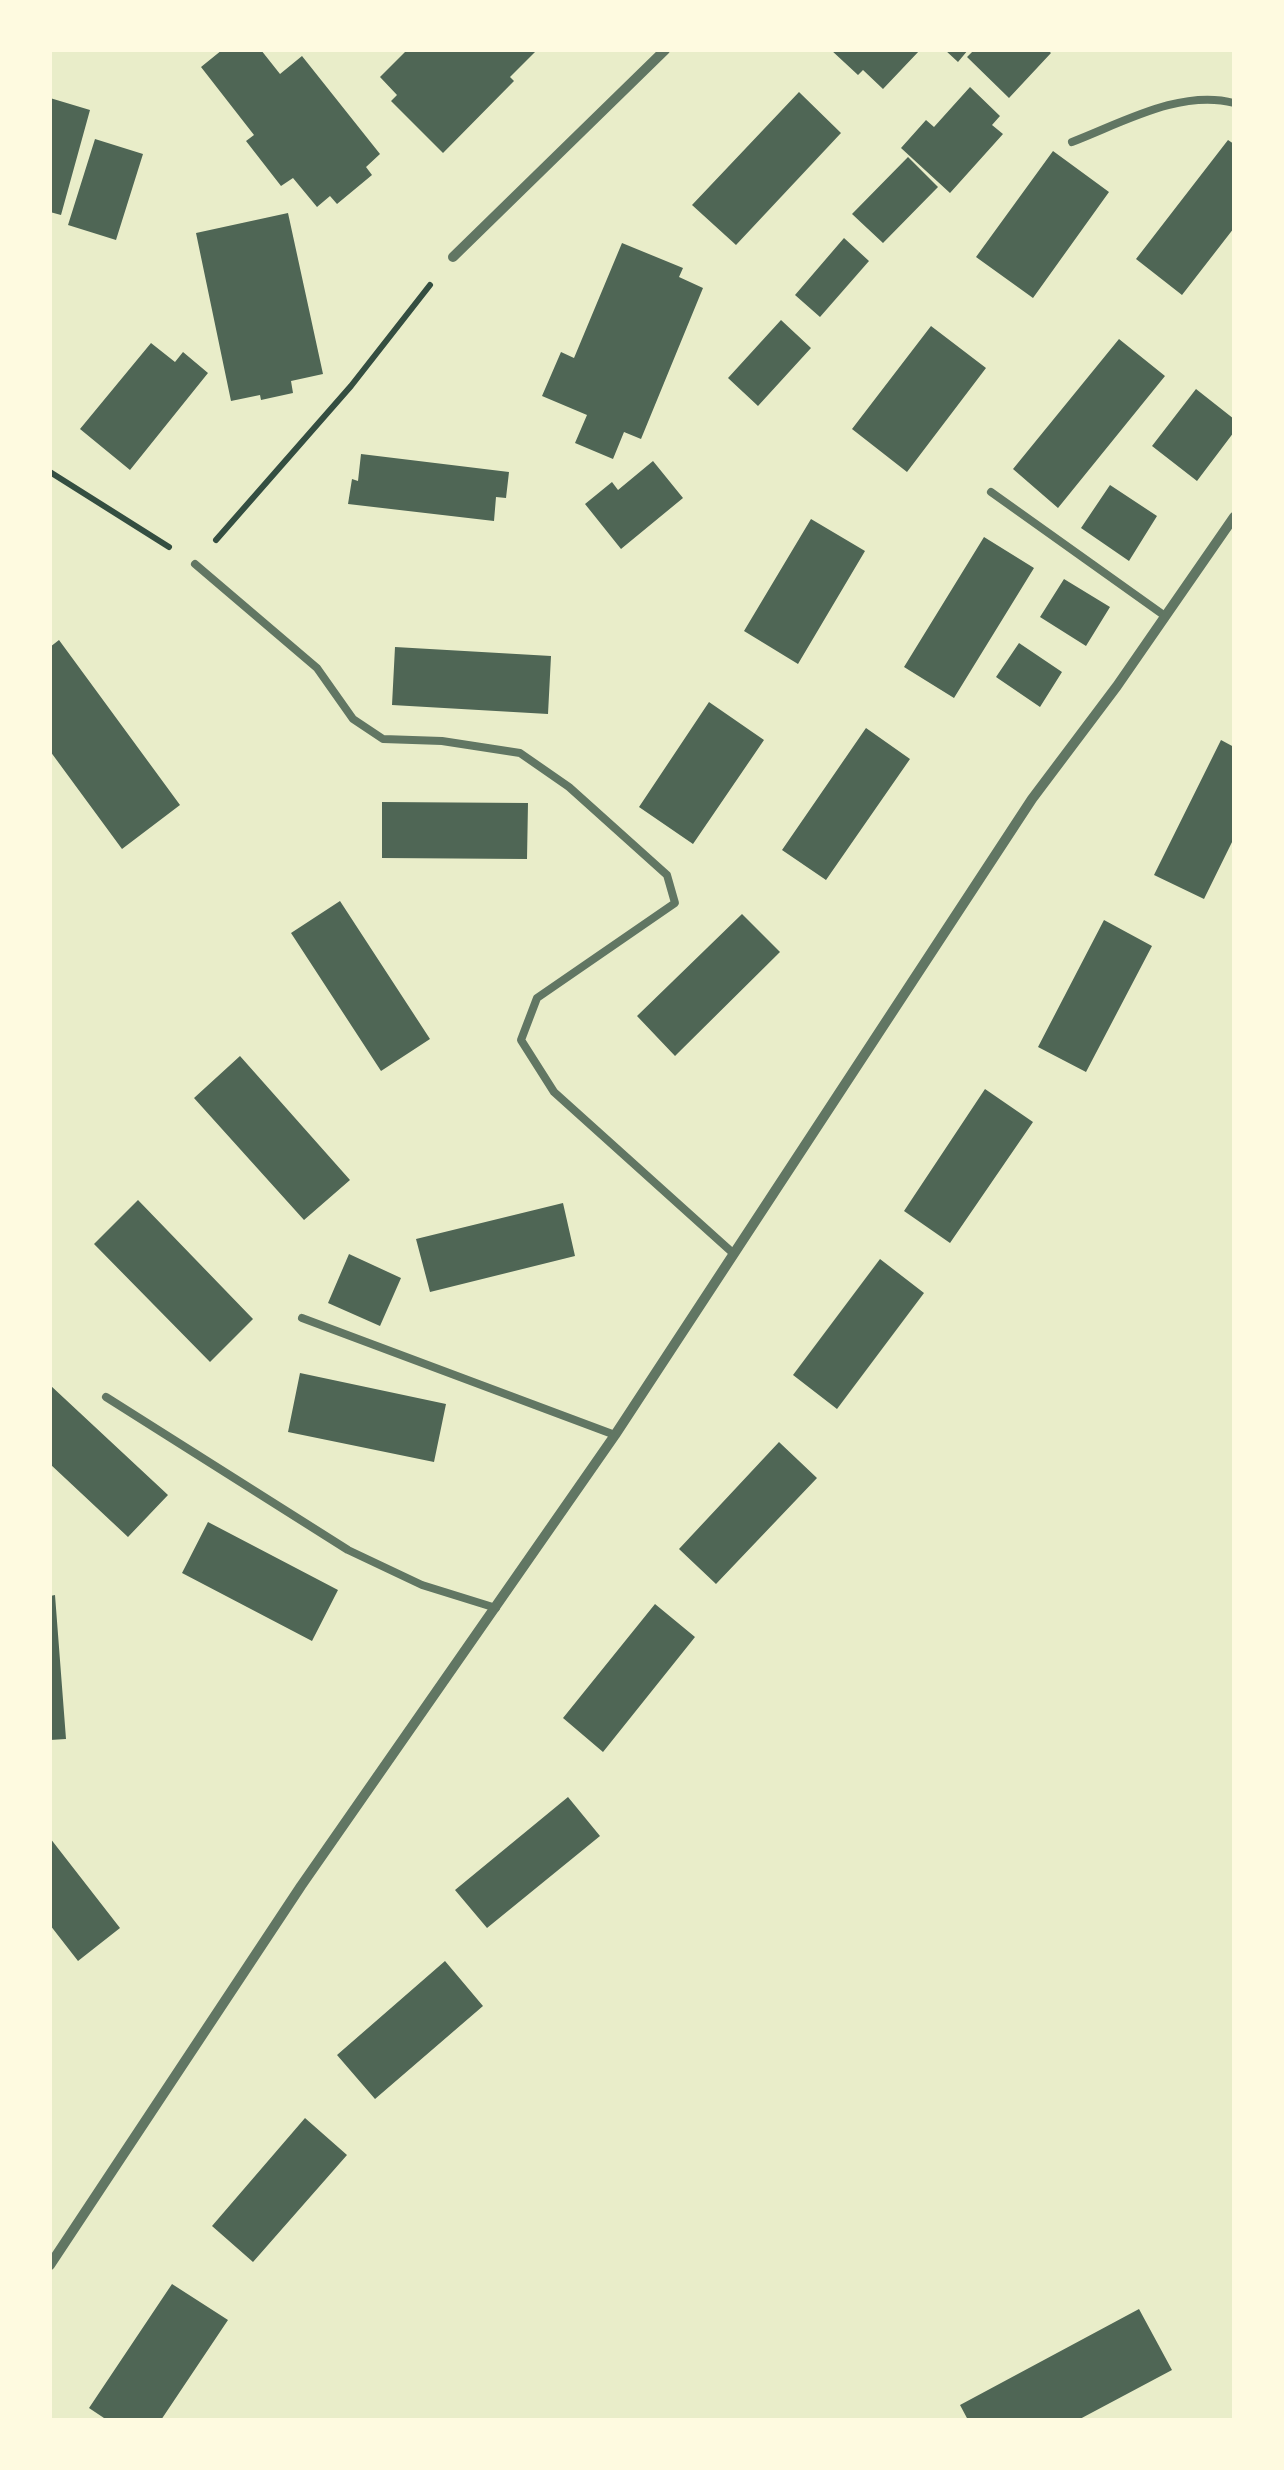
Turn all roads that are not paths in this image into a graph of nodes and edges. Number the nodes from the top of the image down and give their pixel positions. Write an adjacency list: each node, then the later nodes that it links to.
1 (666, 50): 4 (street)
2 (1234, 103): 3 (lane)
3 (1072, 142)
4 (453, 257)
5 (991, 492): 8 (lane)
6 (1234, 518): 8 (street)
7 (195, 564): 9 (lane)
8 (1165, 616): 9 (street)
9 (734, 1254): 12 (street)
10 (302, 1318): 12 (lane)
11 (106, 1397): 13 (lane)
12 (615, 1435): 13 (street)
13 (496, 1608): 14 (street)
14 (50, 2265)

